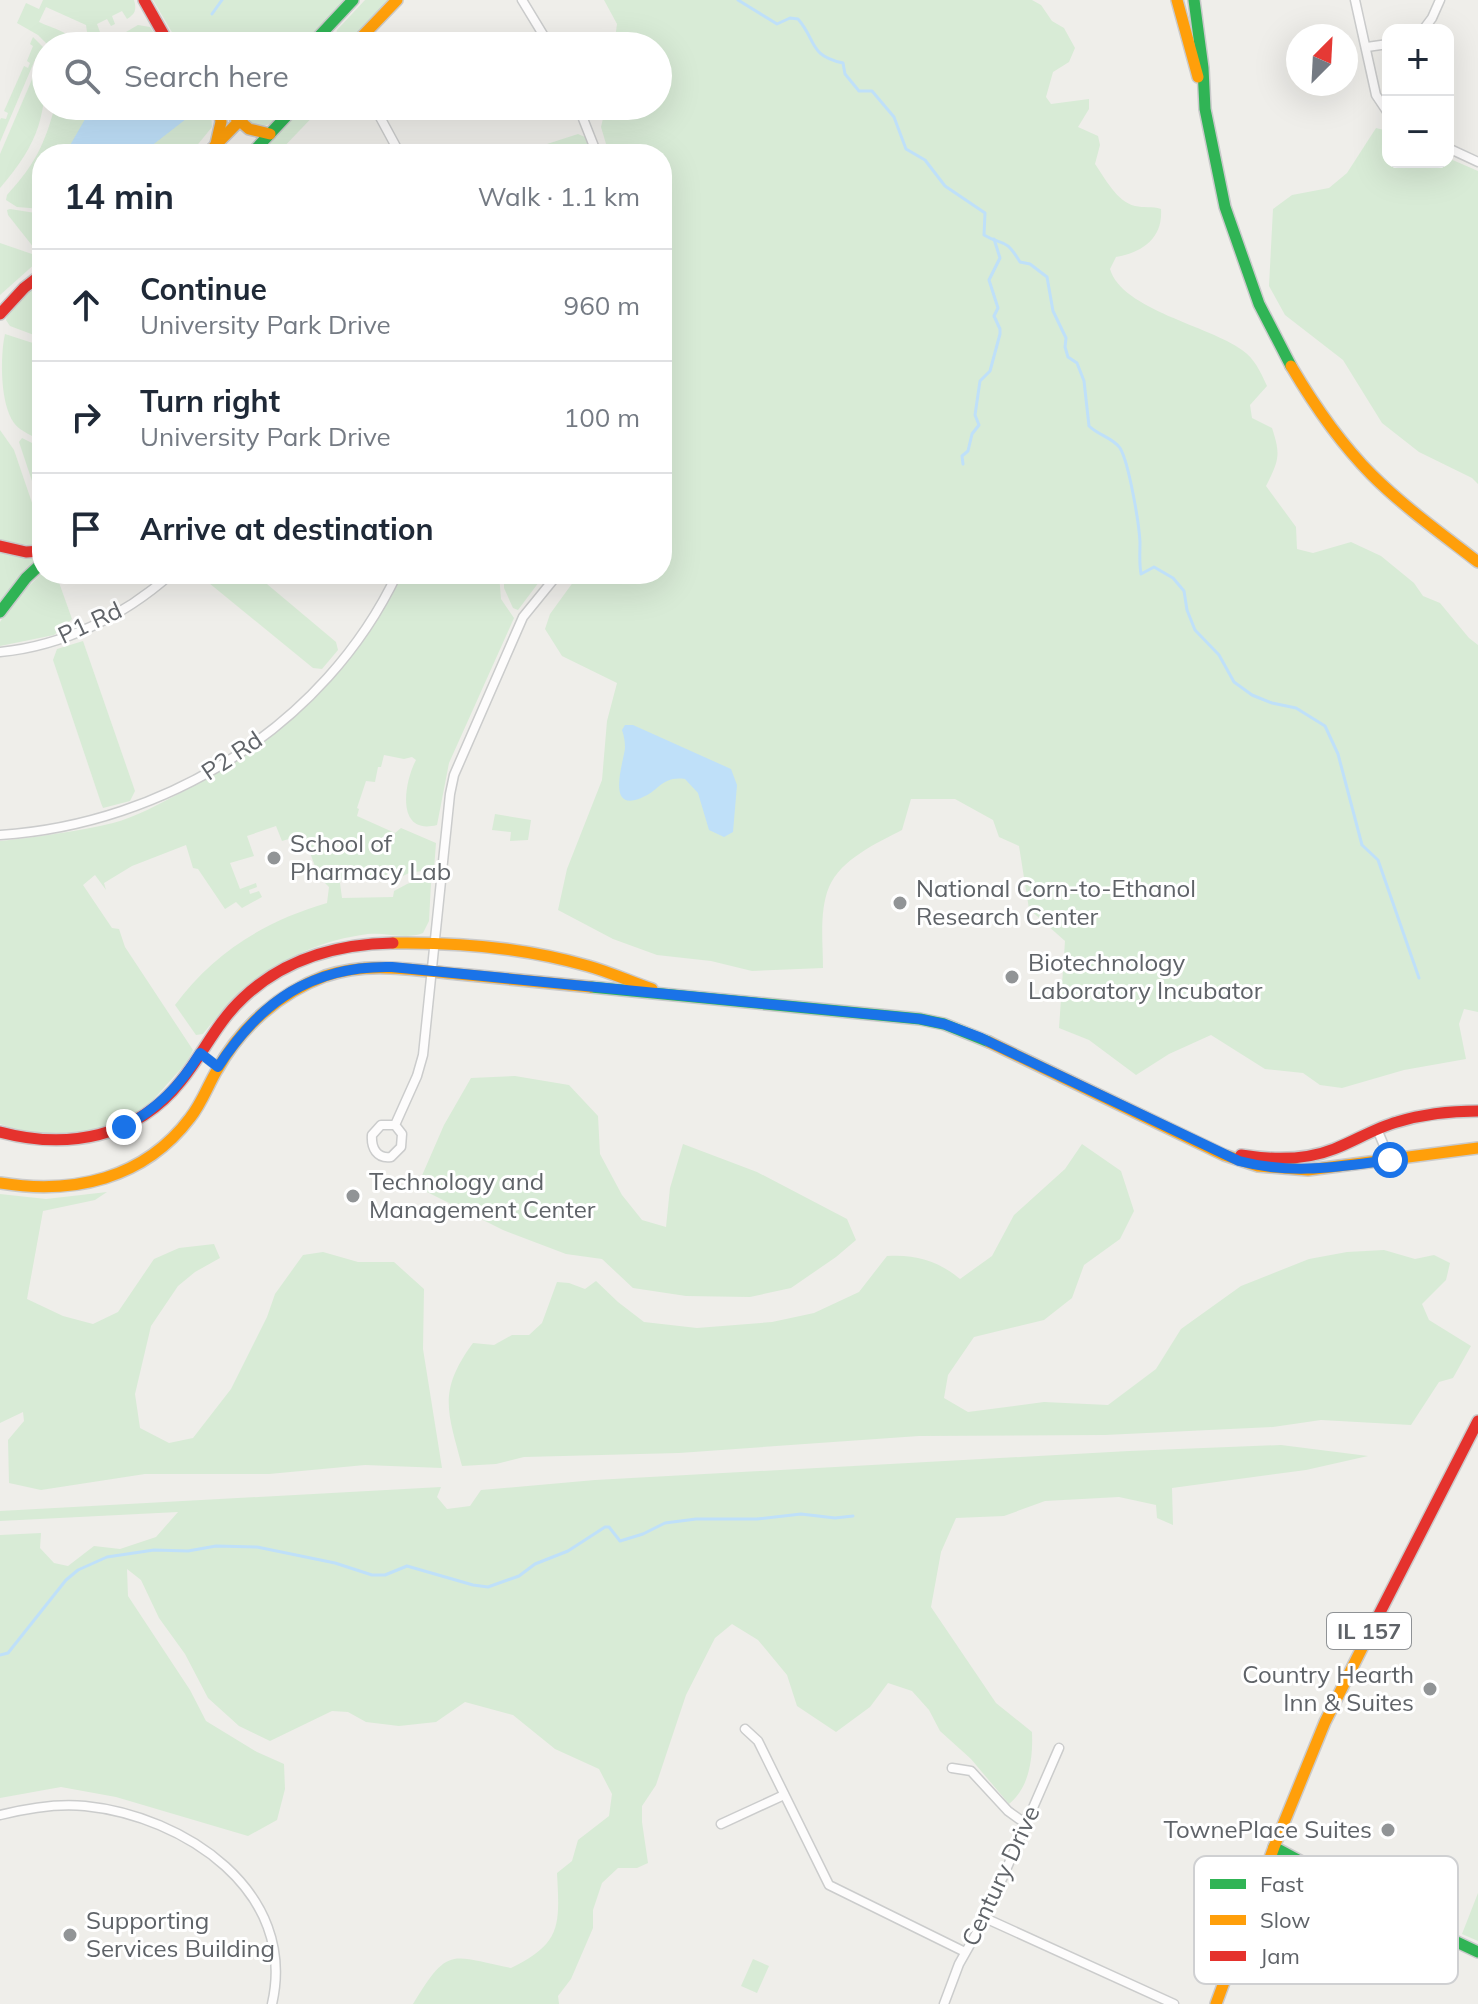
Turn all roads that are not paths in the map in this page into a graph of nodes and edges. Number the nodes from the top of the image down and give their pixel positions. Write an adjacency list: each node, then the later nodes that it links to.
1 (144, 0): 10 (street)
2 (353, 0): 11 (street)
3 (397, 0): 12 (street)
4 (522, 0): 13 (street)
5 (1177, 0): 16 (street)
6 (1194, 0): 16 (street)
7 (1355, 0): 15 (street)
8 (1440, 0): 9 (street)
9 (1426, 24)
10 (162, 32)
11 (323, 32)
12 (366, 32)
13 (541, 32)
14 (1382, 45): 15 (street)
15 (1367, 47): 17 (street)
16 (1205, 103): 36 (street)
17 (1382, 104)
18 (221, 120): 25 (street)
19 (238, 120): 23 (street)
20 (283, 120): 24 (street)
21 (382, 120): 28 (street)
22 (584, 120): 29 (street)
23 (240, 122): 24 (street); 26 (street)
24 (270, 134): 27 (street)
25 (213, 144)
26 (217, 144)
27 (260, 144)
28 (395, 144)
29 (593, 144)
30 (1454, 151): 31 (street)
31 (1478, 162)
32 (32, 282): 33 (street)
33 (0, 314)
34 (0, 546): 35 (street)
35 (32, 552)
36 (1478, 562)
37 (32, 572): 41 (street)
38 (158, 584): 42 (street, P1 Rd)
39 (392, 584): 43 (street, P2 Rd)
40 (550, 584): 44 (street)
41 (0, 612)
42 (0, 652)
43 (0, 835)
44 (435, 944): 45 (street); 46 (street); 47 (street)
45 (432, 971): 46 (street); 48 (street); 50 (street)
46 (672, 996): 53 (street)
47 (200, 1053): 48 (street); 52 (street)
48 (218, 1067): 56 (street)
49 (1478, 1111): 51 (street)
50 (395, 1125): 50 (street)
51 (1377, 1129): 53 (street); 55 (street)
52 (0, 1132)
53 (1198, 1142): 55 (street)
54 (1478, 1148): 55 (street)
55 (1390, 1160)
56 (0, 1183)
57 (1478, 1421): 65 (street, IL 157)
58 (745, 1729): 61 (street)
59 (1059, 1748): 64 (street, Century Drive)
60 (952, 1768): 64 (street)
61 (784, 1795): 63 (street); 70 (street)
62 (0, 1815): 73 (street)
63 (721, 1824)
64 (1026, 1824): 68 (street, Century Drive)
65 (1274, 1847): 66 (street, IL 157); 67 (street)
66 (1271, 1856)
67 (1291, 1856)
68 (985, 1918): 70 (street, Century Drive); 75 (street)
69 (1458, 1943): 71 (street)
70 (965, 1952): 74 (street, Century Drive)
71 (1478, 1952)
72 (1223, 1984): 76 (street, IL 157)
73 (272, 2004)
74 (944, 2004)
75 (1174, 2004)
76 (1216, 2004)

